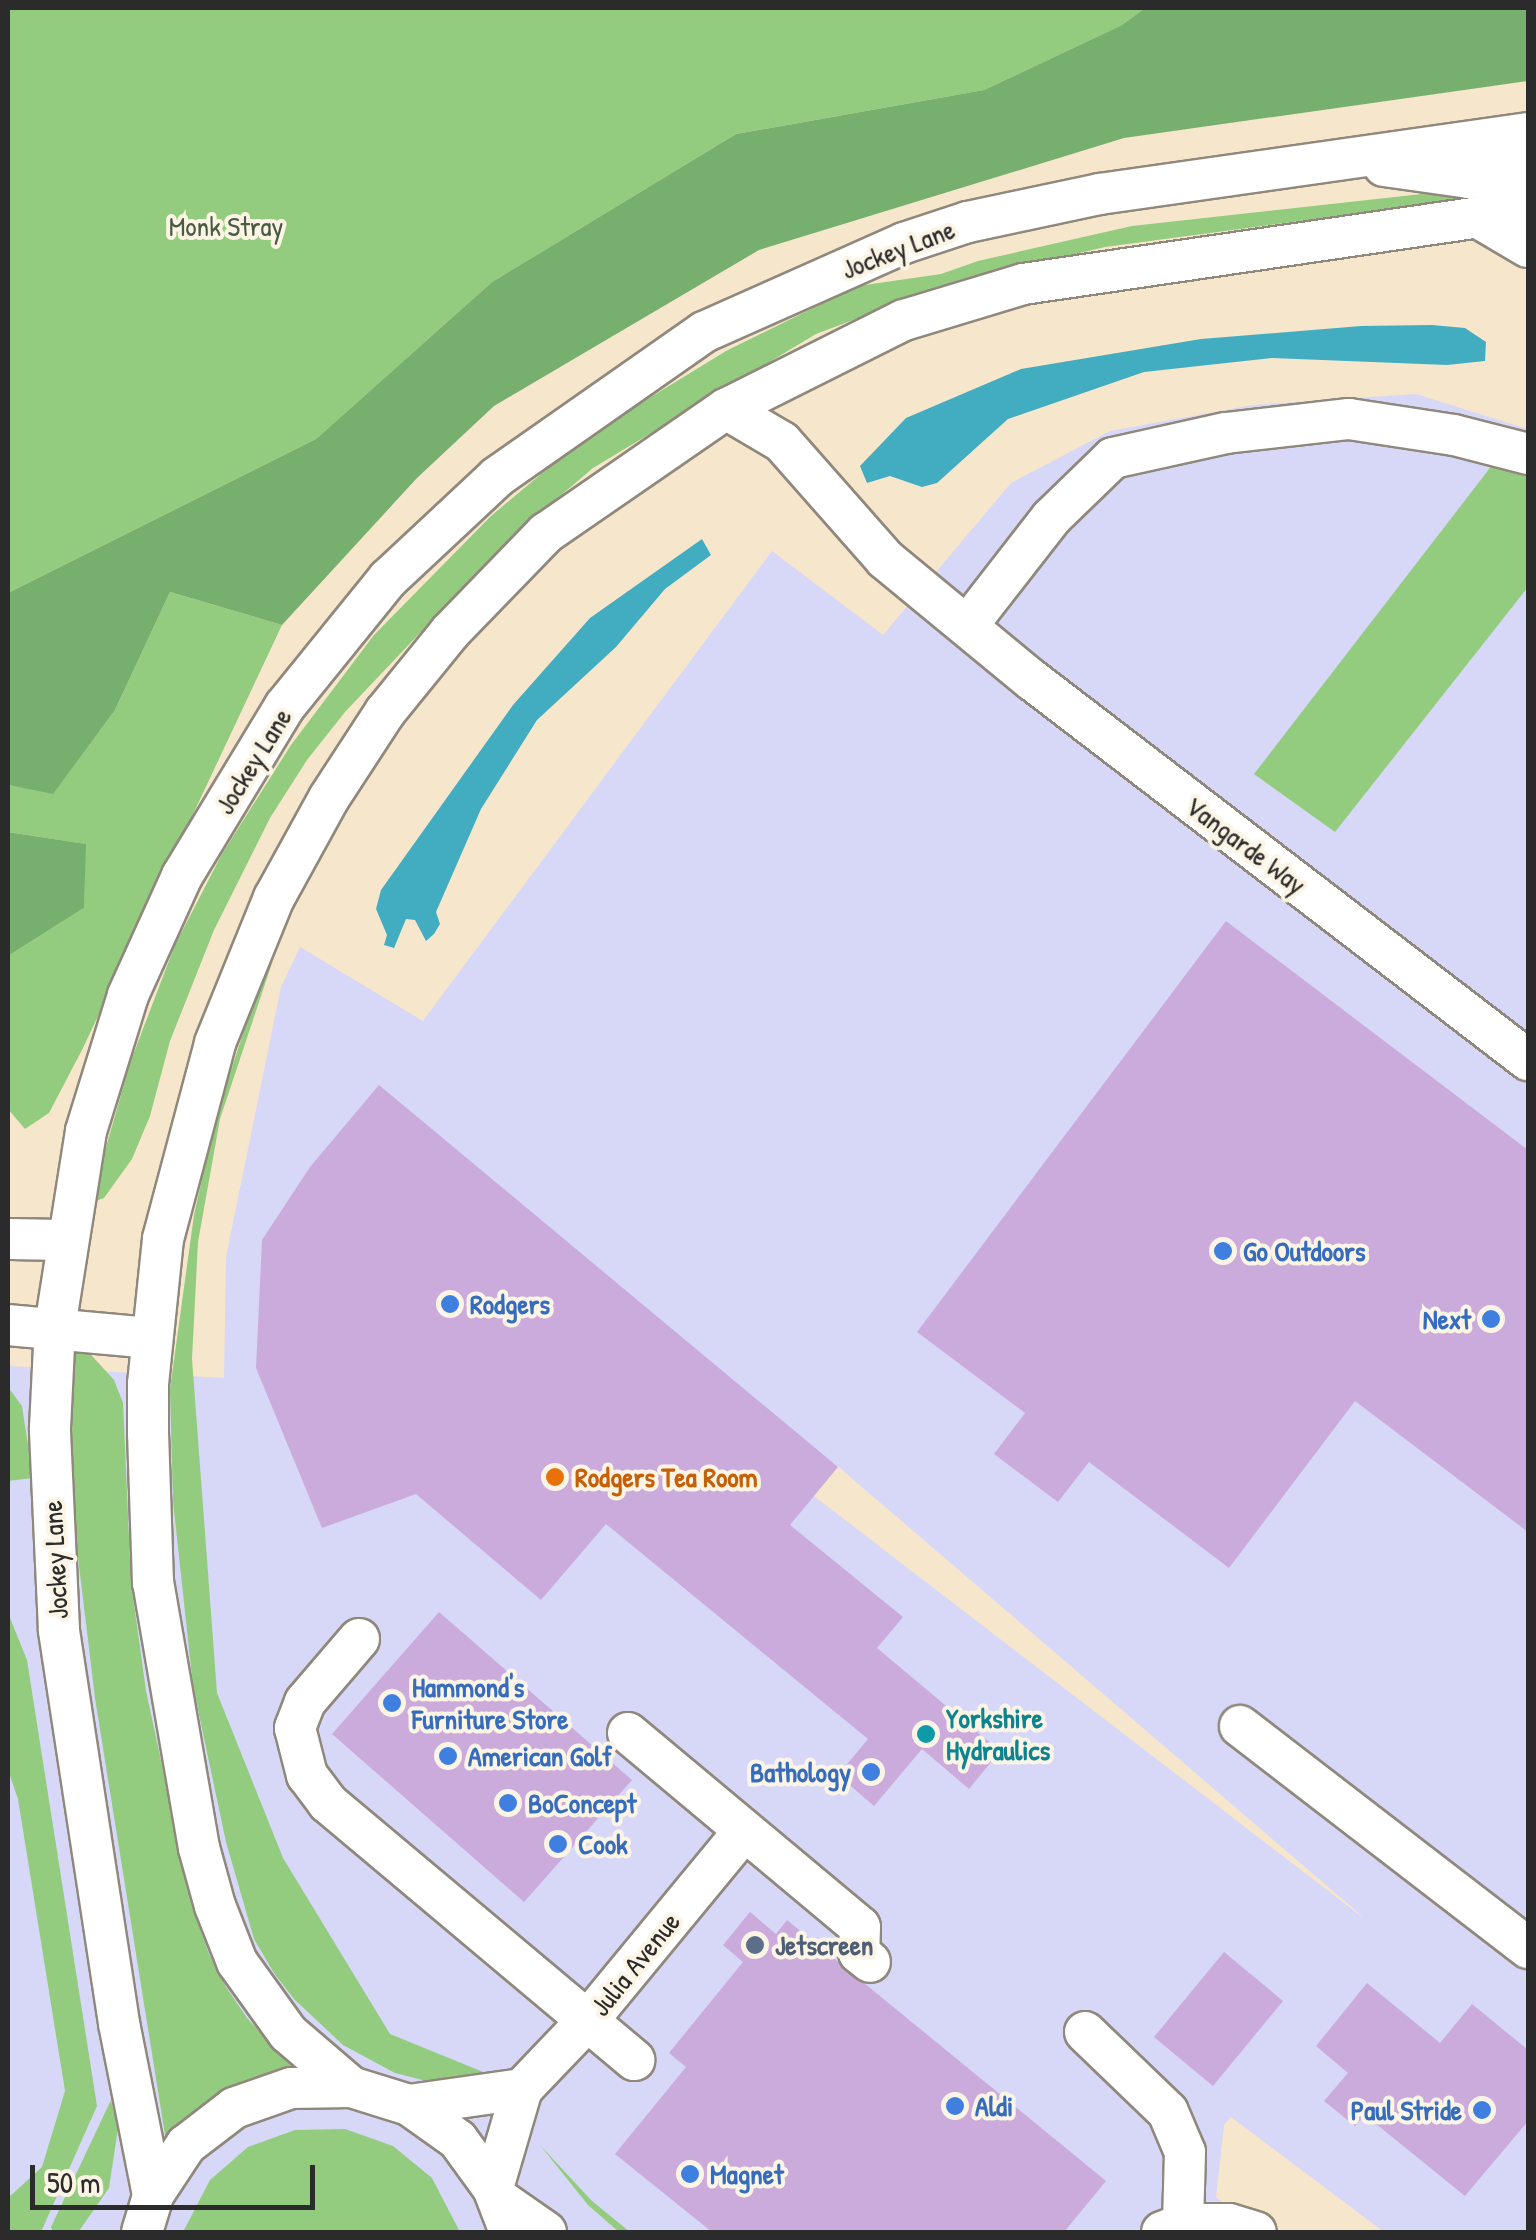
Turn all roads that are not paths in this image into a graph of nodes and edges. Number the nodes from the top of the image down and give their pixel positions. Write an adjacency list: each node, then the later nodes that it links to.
1 (1528, 133): 2 (street, Jockey Lane)
2 (1335, 159): 3 (street); 12 (street, Jockey Lane)
3 (1528, 172)
4 (1528, 210): 5 (street)
5 (1477, 216): 6 (street); 7 (street)
6 (1528, 247)
7 (726, 409): 9 (street, Vangarde Way); 15 (street)
8 (1528, 454): 9 (street)
9 (967, 626): 10 (street, Vangarde Way)
10 (1528, 1060)
11 (8, 1239): 12 (street)
12 (66, 1240): 14 (street, Jockey Lane)
13 (8, 1325): 14 (street)
14 (55, 1327): 15 (street); 29 (street, Jockey Lane)
15 (152, 1338): 25 (street)
16 (360, 1638): 22 (street)
17 (1240, 1726): 20 (street)
18 (628, 1733): 19 (street)
19 (751, 1826): 21 (street); 22 (street, Julia Avenue)
20 (1528, 1948)
21 (870, 1962)
22 (589, 2019): 24 (street); 26 (street, Julia Avenue)
23 (1084, 2032): 30 (street)
24 (634, 2060)
25 (351, 2087): 27 (street); 29 (street)
26 (522, 2090): 27 (street); 28 (street, Julia Avenue)
27 (409, 2106): 28 (street)
28 (501, 2207): 31 (street)
29 (139, 2218)
30 (1173, 2228): 32 (street)
31 (546, 2232)
32 (1256, 2232)

